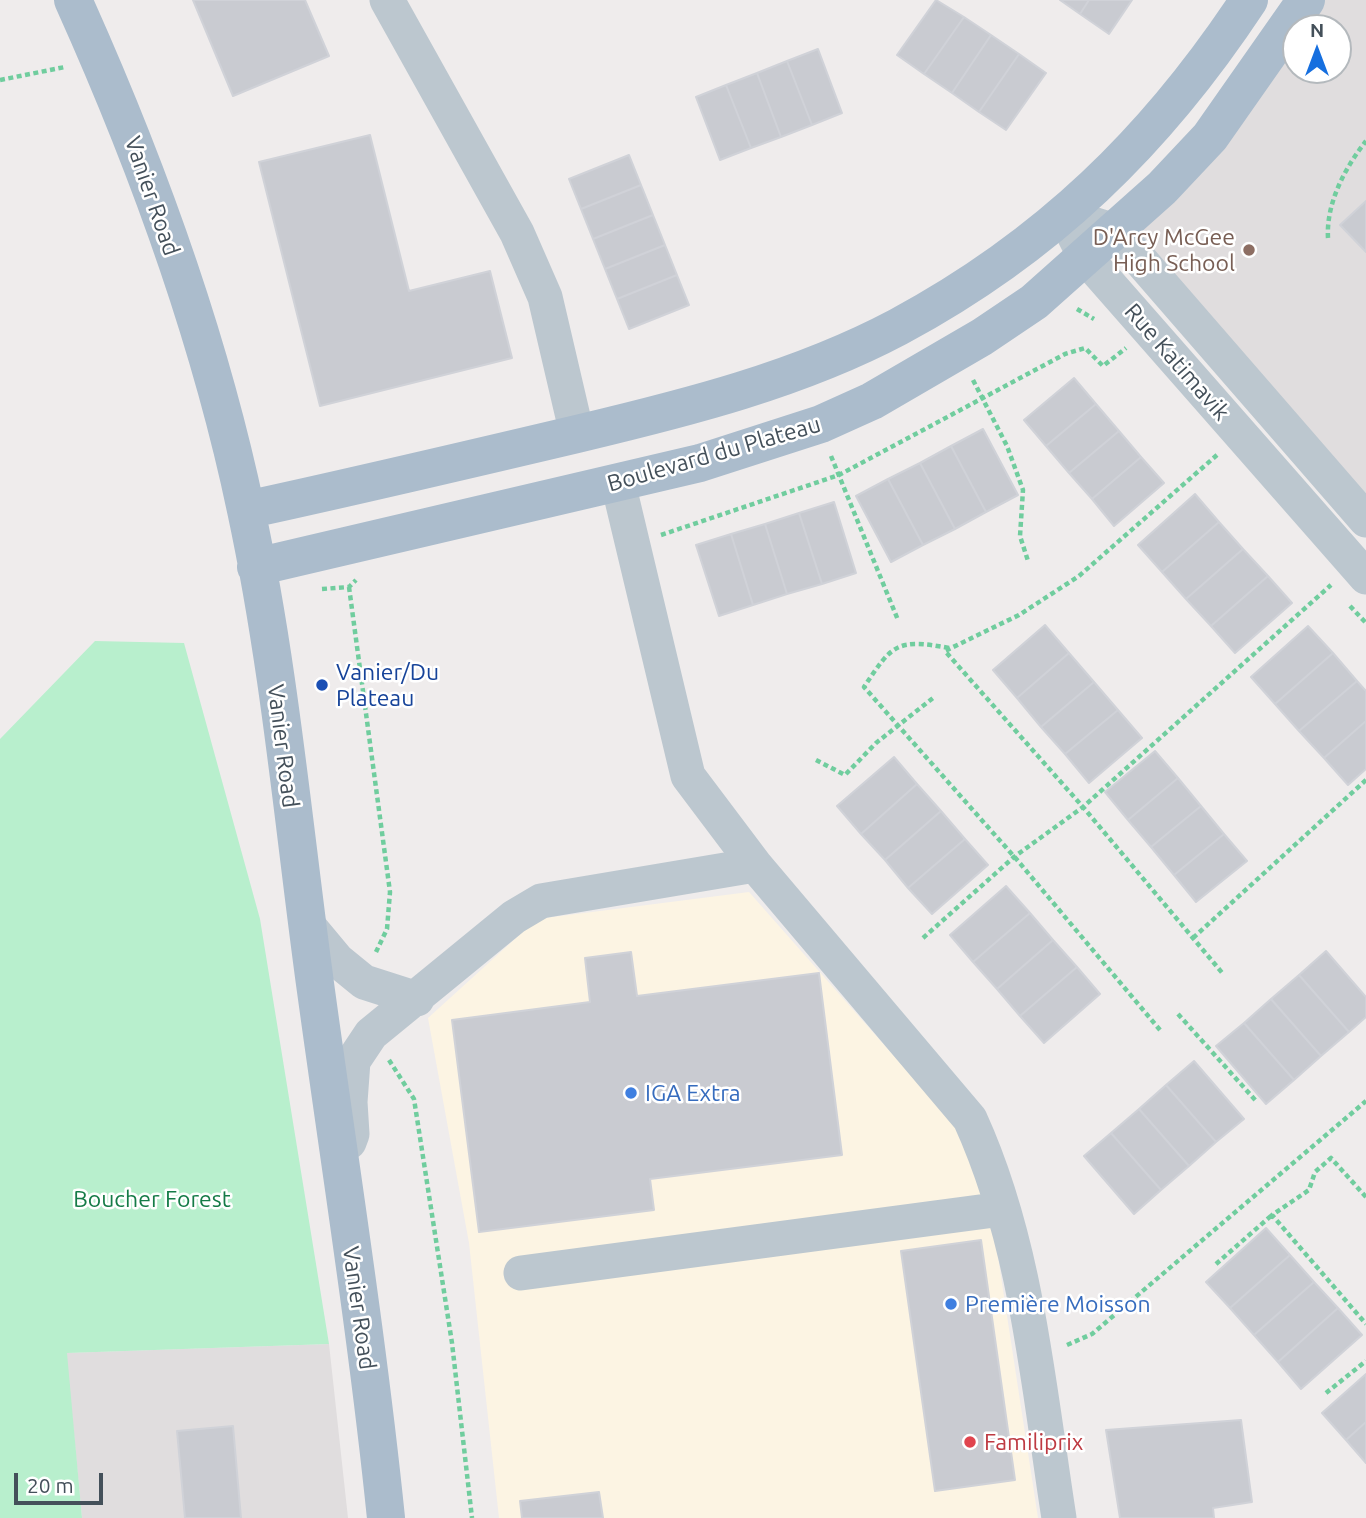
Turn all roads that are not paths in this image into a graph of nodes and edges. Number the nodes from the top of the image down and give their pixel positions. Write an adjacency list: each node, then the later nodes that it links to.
1 (73, 0): 10 (main road, Vanier Road)
2 (387, 0): 8 (street)
3 (1249, 0): 5 (main road)
4 (1306, 0): 6 (main road, Boulevard du Plateau)
5 (1064, 215): 6 (street); 7 (street, Rue Katimavik); 8 (main road)
6 (1115, 231): 7 (main road, Boulevard du Plateau); 11 (street, Rue Katimavik)
7 (1086, 257): 9 (main road, Boulevard du Plateau); 13 (street, Rue Katimavik)
8 (577, 434): 10 (main road)
9 (618, 483): 12 (main road, Boulevard du Plateau); 14 (street)
10 (246, 510): 12 (main road, Vanier Road)
11 (1366, 520)
12 (256, 567): 15 (main road, Vanier Road)
13 (1366, 577)
14 (755, 865): 16 (street); 18 (street)
15 (307, 924): 16 (street); 17 (main road, Vanier Road)
16 (417, 999): 17 (street)
17 (340, 1164): 20 (main road, Vanier Road)
18 (1002, 1209): 19 (street); 21 (street)
19 (521, 1273)
20 (386, 1518)
21 (1059, 1518)

